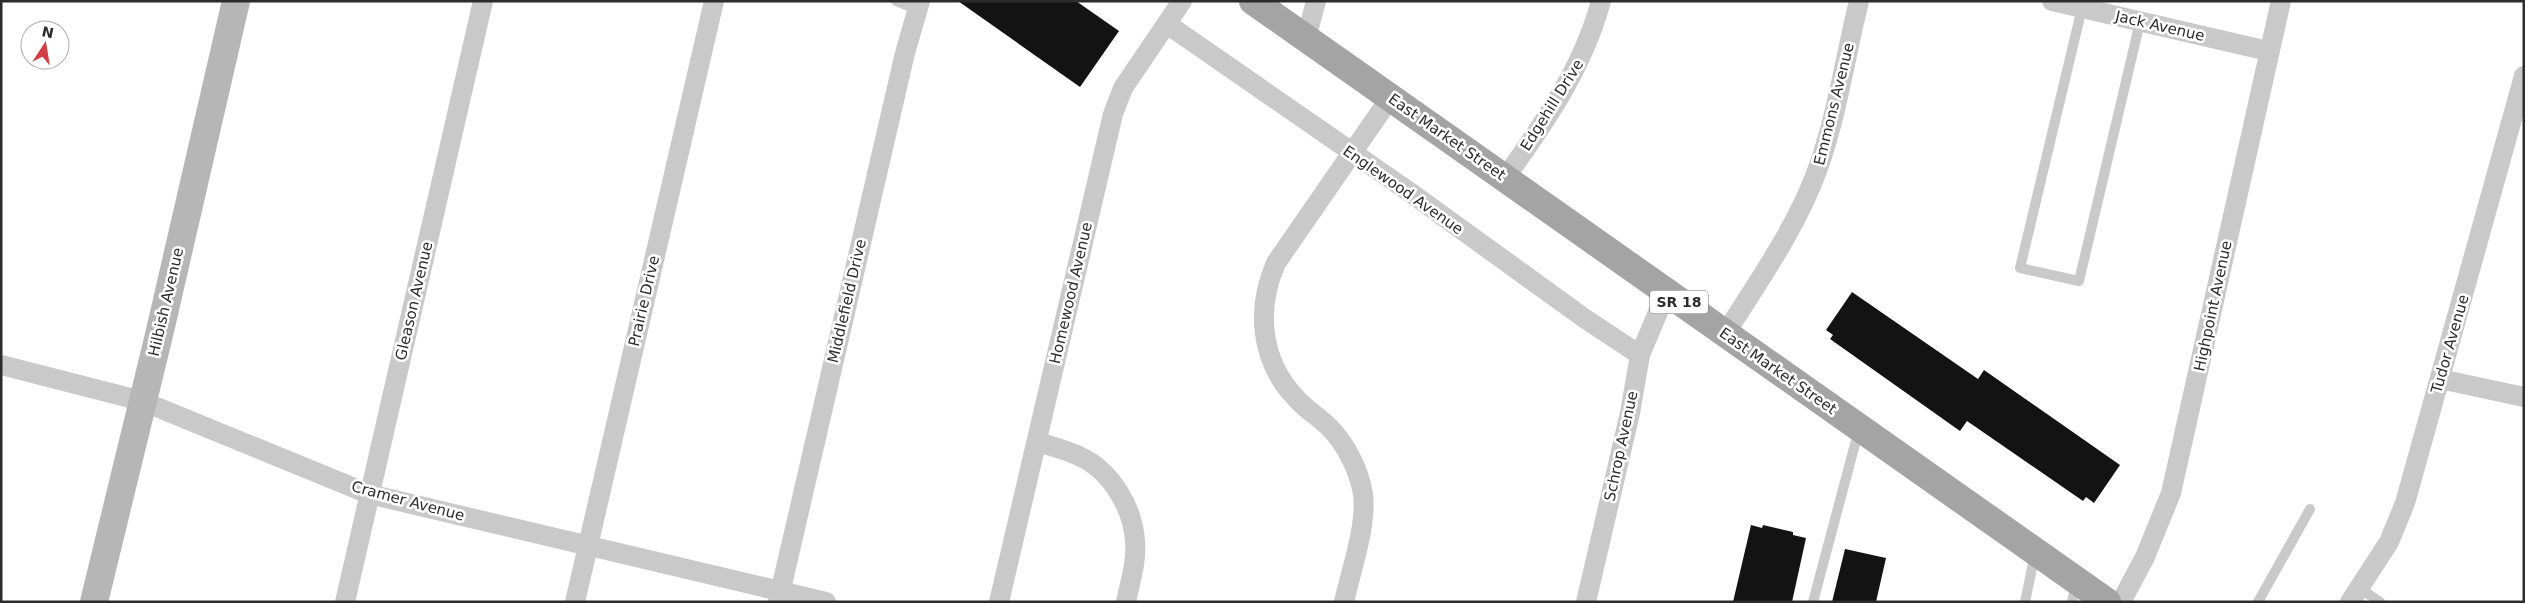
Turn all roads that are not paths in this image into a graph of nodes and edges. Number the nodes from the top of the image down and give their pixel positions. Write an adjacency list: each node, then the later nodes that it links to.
1 (236, 1): 28 (main road, Hilbish Avenue)
2 (483, 1): 31 (street, Gleason Avenue)
3 (714, 1): 33 (street, Prairie Drive)
4 (896, 1): 12 (lane)
5 (1253, 1): 16 (main road, East Market Street / SR 18)
6 (1316, 1): 16 (street)
7 (1601, 1): 21 (street, Edgehill Drive)
8 (1860, 1): 23 (street, Emmons Avenue)
9 (2052, 1): 13 (street, Jack Avenue)
10 (2281, 1): 17 (street, Highpoint Avenue)
11 (1179, 2): 15 (street, Homewood Avenue)
12 (918, 5): 37 (street, Middlefield Drive)
13 (2082, 8): 14 (street, Jack Avenue); 14 (lane)
14 (2140, 22): 17 (street, Jack Avenue)
15 (1167, 24): 20 (street, Englewood Avenue); 30 (street, Homewood Avenue)
16 (1306, 39): 19 (main road, East Market Street / SR 18)
17 (2268, 51): 49 (street, Highpoint Avenue)
18 (2524, 76): 26 (street, Tudor Avenue)
19 (1390, 98): 20 (street); 21 (main road, East Market Street / SR 18)
20 (1351, 153): 24 (street, Englewood Avenue); 44 (street)
21 (1505, 178): 22 (main road, East Market Street / SR 18)
22 (1666, 293): 23 (main road, East Market Street / SR 18); 24 (street, Schrop Avenue)
23 (1725, 334): 29 (main road, East Market Street / SR 18)
24 (1640, 355): 45 (street, Schrop Avenue)
25 (1, 366): 28 (street, Cramer Avenue)
26 (2440, 379): 27 (street); 36 (street, Tudor Avenue)
27 (2524, 398)
28 (142, 401): 31 (street, Cramer Avenue); 38 (main road, Hilbish Avenue)
29 (1860, 428): 34 (main road, East Market Street / SR 18); 46 (lane)
30 (1037, 442): 42 (street, Homewood Avenue); 43 (street)
31 (369, 494): 33 (street, Cramer Avenue); 39 (street, Gleason Avenue)
32 (2310, 509): 50 (lane)
33 (588, 546): 37 (street, Cramer Avenue); 40 (street, Prairie Drive)
34 (2036, 553): 35 (main road, East Market Street / SR 18); 47 (lane)
35 (2074, 592): 48 (main road, East Market Street / SR 18)
36 (2355, 595): 51 (lane)
37 (779, 596): 41 (street, Cramer Avenue)
38 (94, 602)
39 (345, 602)
40 (575, 602)
41 (826, 602)
42 (999, 602)
43 (1126, 602)
44 (1344, 602)
45 (1586, 602)
46 (1813, 602)
47 (2024, 602)
48 (2107, 602)
49 (2121, 602)
50 (2258, 602)
51 (2380, 602)

